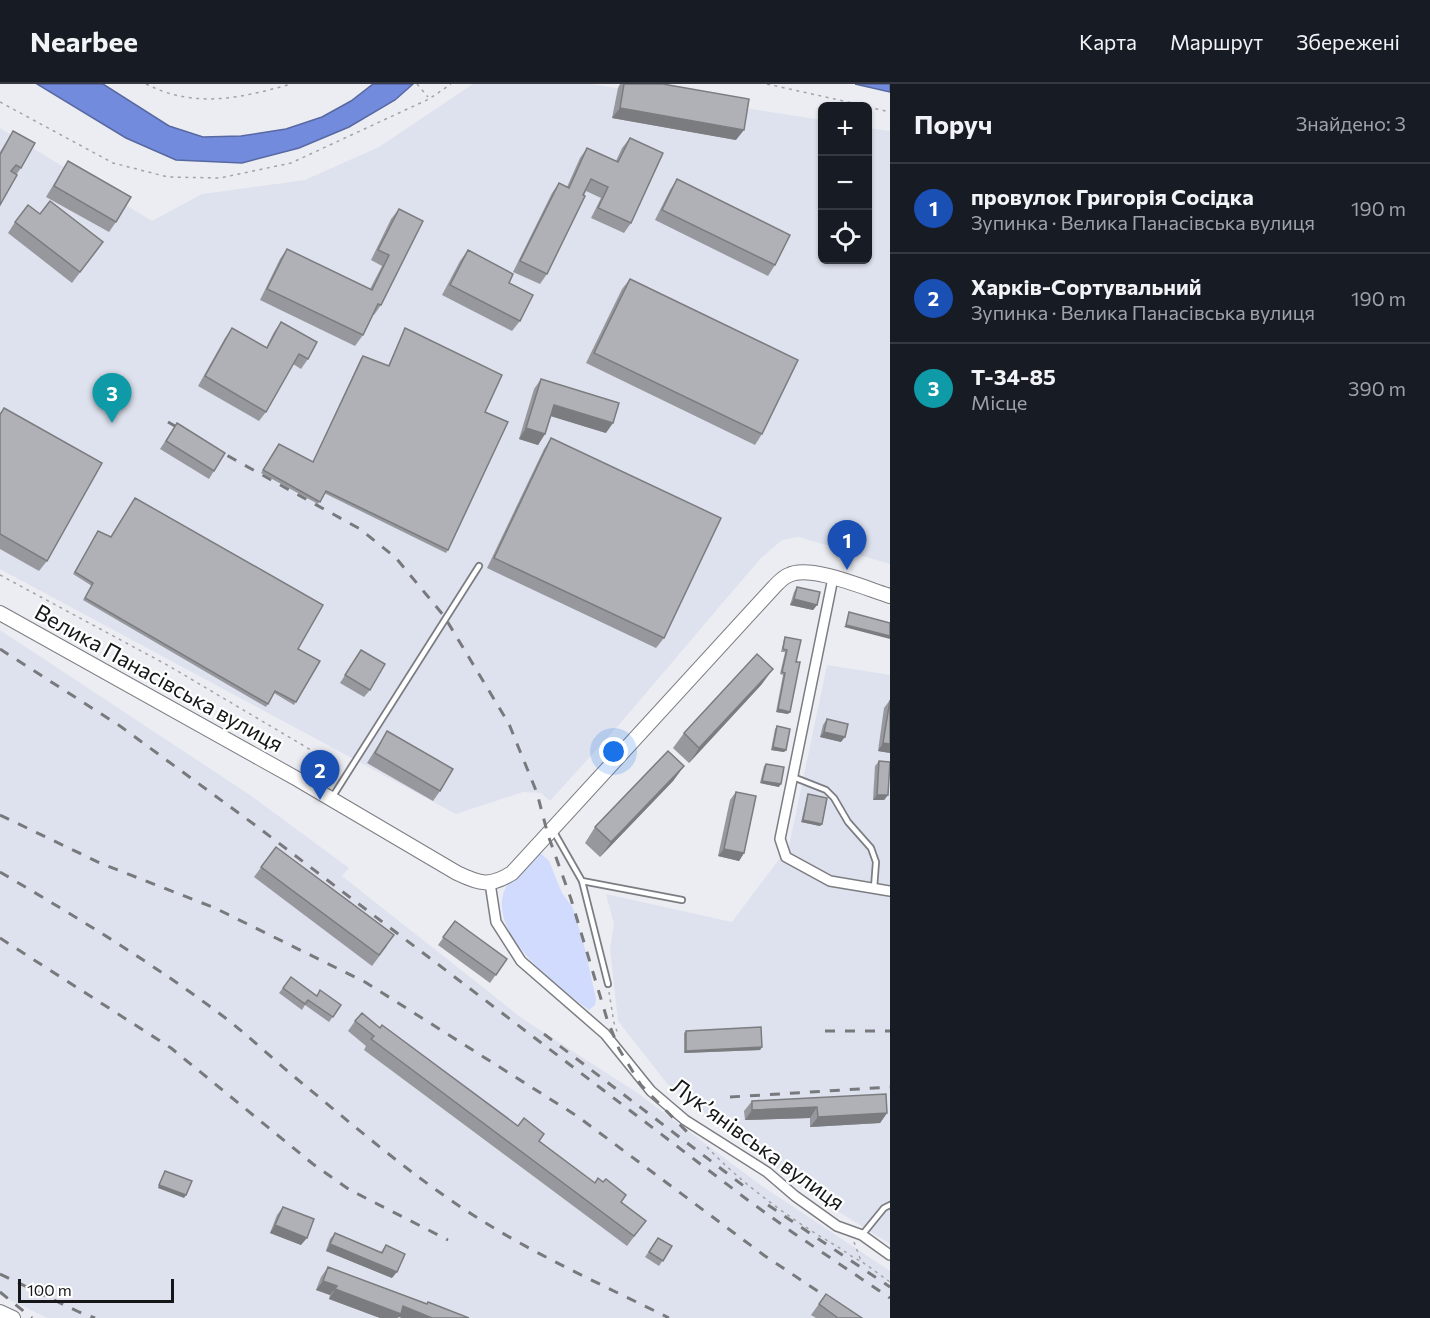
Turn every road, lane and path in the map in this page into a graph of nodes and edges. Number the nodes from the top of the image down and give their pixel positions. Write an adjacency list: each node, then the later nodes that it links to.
1 (146, 84): 2 (path)
2 (291, 84)
3 (417, 84): 6 (path)
4 (451, 84): 6 (path)
5 (767, 84): 8 (path)
6 (429, 99): 7 (path)
7 (0, 102)
8 (845, 102)
9 (872, 108): 10 (path)
10 (890, 112)
11 (479, 566): 18 (lane)
12 (0, 575): 16 (path)
13 (833, 578): 14 (street); 17 (street); 19 (street)
14 (890, 596)
15 (0, 613): 18 (street, Велика Панасівська вулиця)
16 (303, 774)
17 (793, 777): 22 (lane); 22 (street)
18 (331, 799): 21 (street, Велика Панасівська вулиця)
19 (552, 830): 20 (lane); 21 (street)
20 (582, 881): 24 (lane); 25 (lane)
21 (490, 883): 29 (street, Лук’янівська вулиця)
22 (874, 888): 23 (street)
23 (888, 890)
24 (682, 900)
25 (608, 984): 26 (path)
26 (622, 1043)
27 (703, 1143): 31 (path)
28 (890, 1205): 29 (lane)
29 (857, 1238): 30 (street, Лук’янівська вулиця); 31 (path)
30 (890, 1255)
31 (861, 1261): 32 (path)
32 (890, 1282)
33 (0, 1312): 34 (street)
34 (13, 1318)

